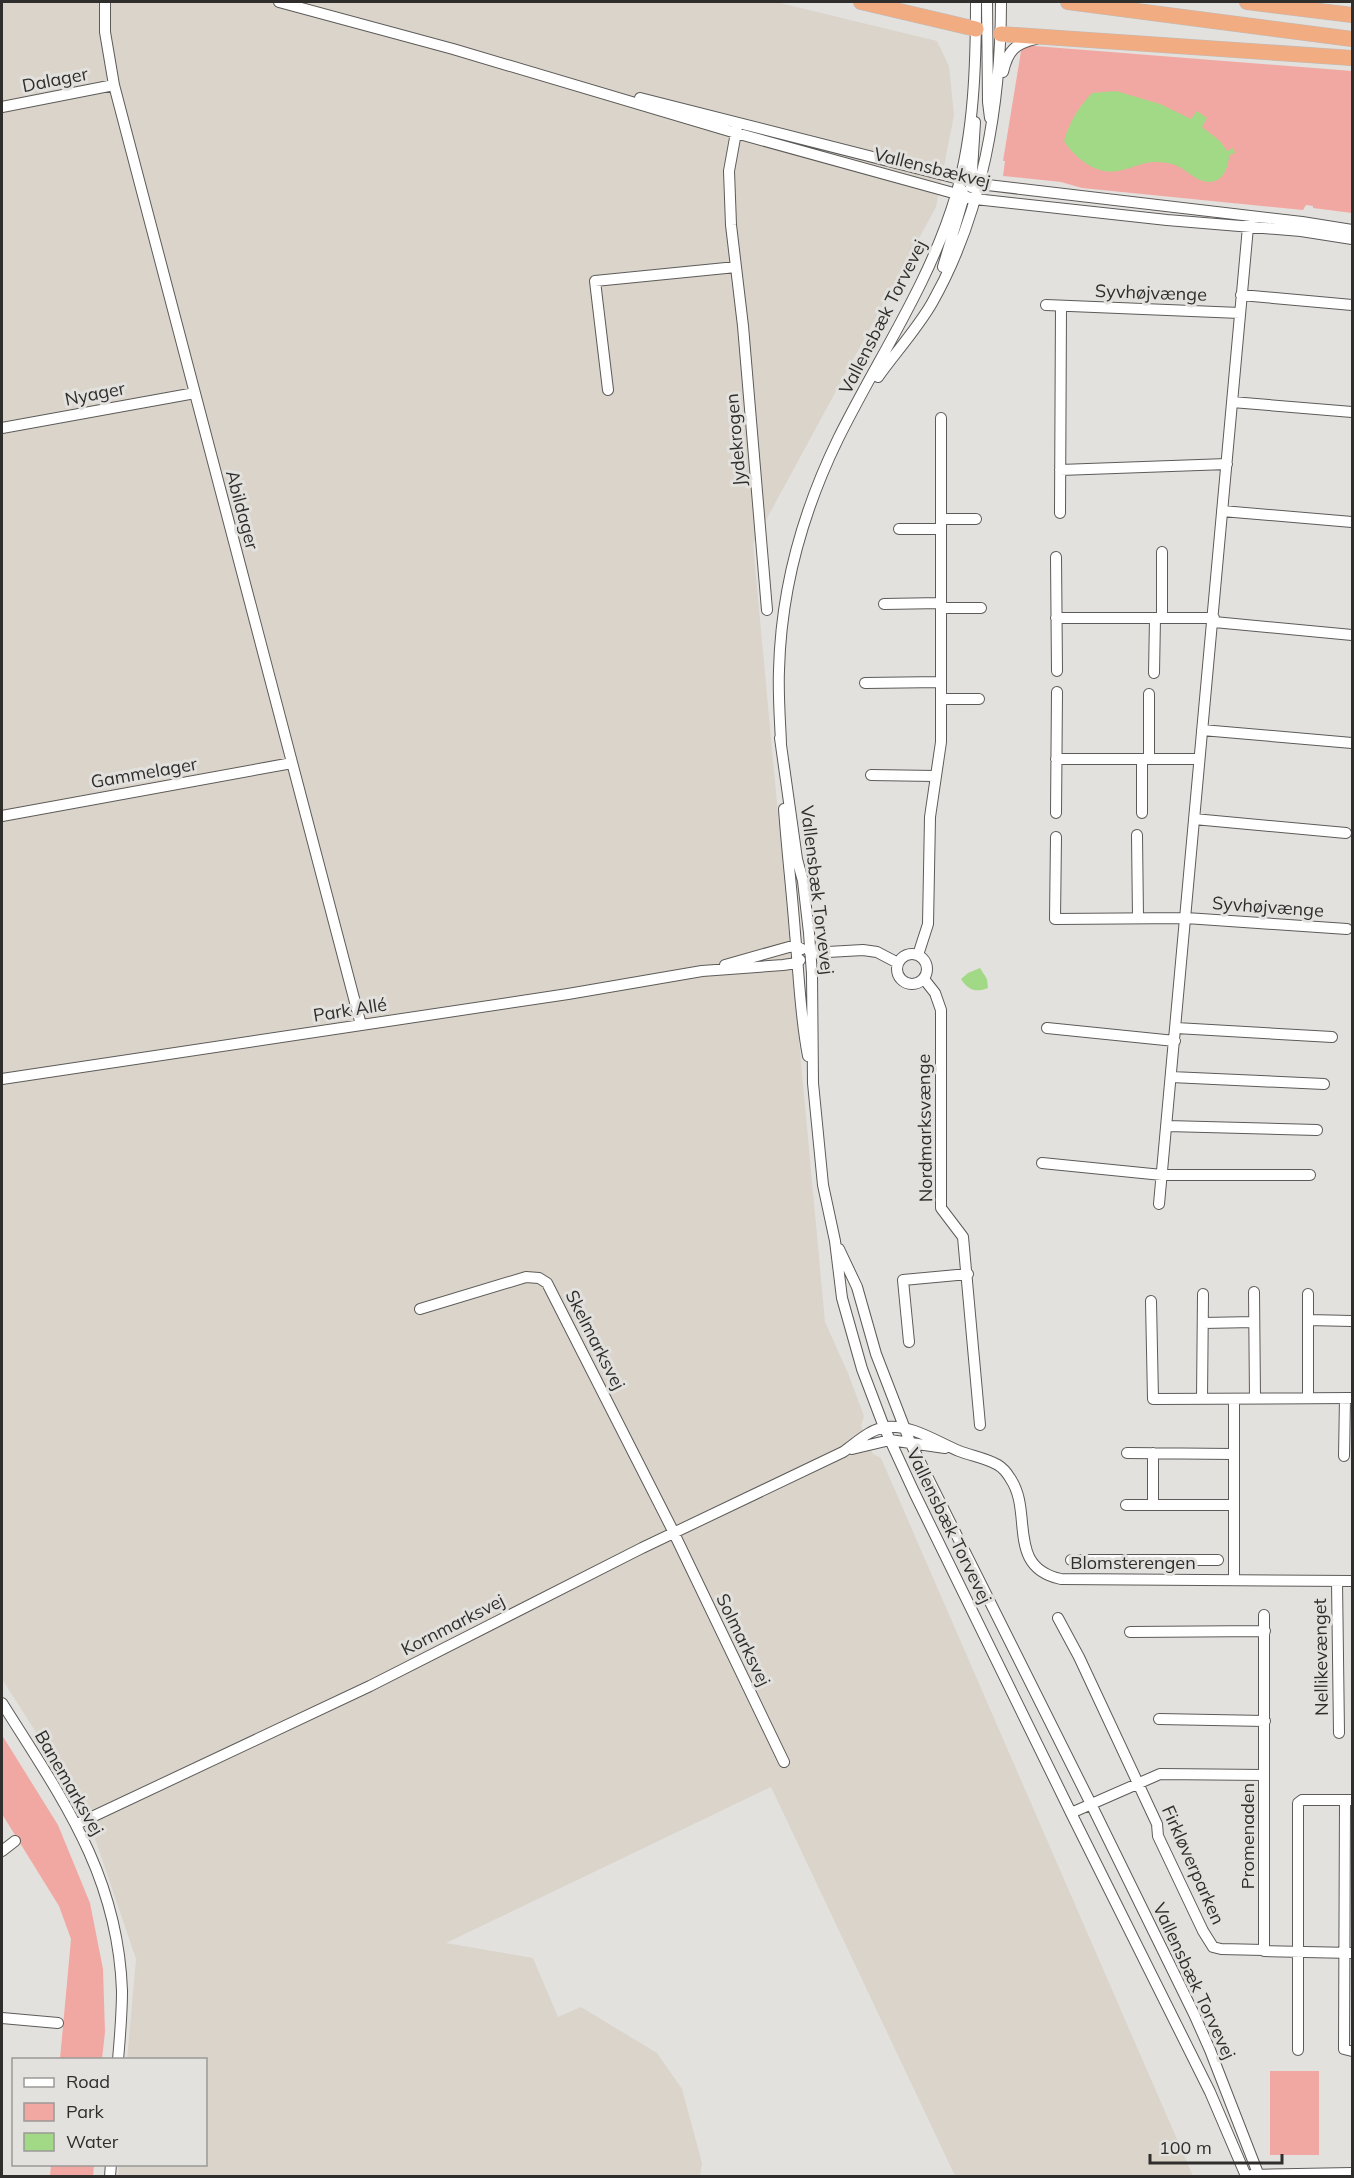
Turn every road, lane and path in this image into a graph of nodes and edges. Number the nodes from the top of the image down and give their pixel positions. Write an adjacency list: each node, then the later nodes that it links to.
1 (105, 2): 16 (street, Abildager)
2 (279, 2): 15 (street, Vallensbækvej)
3 (861, 2): 11 (highway)
4 (987, 2): 9 (street)
5 (995, 2): 9 (street)
6 (1001, 2): 9 (street, Vallensbæk Torvevej)
7 (1068, 2): 13 (highway)
8 (1246, 2): 10 (highway)
9 (987, 11): 11 (street, Vallensbæk Torvevej); 11 (street)
10 (1353, 15)
11 (988, 31): 12 (highway); 18 (street, Vallensbæk Torvevej); 20 (street); 22 (street, Vallensbæk Torvevej)
12 (1048, 37): 14 (highway); 18 (street)
13 (1353, 39)
14 (1353, 58)
15 (515, 68): 19 (street, Vallensbækvej); 21 (street, Vallensbækvej)
16 (114, 85): 17 (street, Dalager); 34 (street, Abildager)
17 (2, 107)
18 (995, 107): 20 (street, Vallensbæk Torvevej)
19 (738, 122): 21 (street, Jydekrogen); 22 (street, Vallensbækvej)
20 (992, 127): 22 (street, Vallensbæk Torvevej)
21 (736, 134): 23 (street, Vallensbækvej); 27 (street, Jydekrogen)
22 (970, 182): 23 (street, Vallensbæk Torvevej); 23 (street); 24 (street, Vallensbækvej)
23 (965, 196): 24 (street, Vallensbækvej); 36 (street, Vallensbæk Torvevej); 36 (street, Vallensbæk Torvevej)
24 (1248, 222): 25 (street, Vallensbækvej); 26 (street, Vallensbækvej); 28 (street, Syvhøjvænge)
25 (1353, 230)
26 (1353, 239)
27 (736, 267): 33 (street); 53 (street, Jydekrogen)
28 (1241, 295): 29 (street); 32 (street, Syvhøjvænge)
29 (1353, 304)
30 (1046, 305): 31 (street, Syvhøjvænge)
31 (1061, 306): 32 (street, Syvhøjvænge); 41 (street)
32 (1240, 313): 35 (street, Syvhøjvænge)
33 (608, 390)
34 (195, 393): 39 (street, Nyager); 72 (street, Abildager)
35 (1232, 402): 37 (street); 40 (street, Syvhøjvænge)
36 (854, 408): 67 (street, Vallensbæk Torvevej)
37 (1353, 412)
38 (941, 418): 46 (street)
39 (2, 428)
40 (1227, 464): 41 (street); 42 (street, Syvhøjvænge)
41 (1060, 470): 43 (street)
42 (1222, 511): 45 (street); 56 (street, Syvhøjvænge)
43 (1060, 513)
44 (976, 519): 46 (street)
45 (1353, 522)
46 (941, 524): 47 (street); 51 (street)
47 (899, 529)
48 (1162, 552): 55 (street)
49 (1056, 557): 54 (street)
50 (884, 603): 51 (street)
51 (941, 606): 52 (street); 60 (street)
52 (981, 608)
53 (767, 610)
54 (1056, 618): 55 (street); 58 (street)
55 (1158, 618): 56 (street); 59 (street)
56 (1214, 620): 57 (street); 66 (street, Syvhøjvænge)
57 (1353, 635)
58 (1057, 671)
59 (1154, 673)
60 (941, 682): 61 (street); 64 (street)
61 (865, 683)
62 (1057, 692): 69 (street)
63 (1149, 694): 70 (street)
64 (941, 699): 65 (street); 74 (street)
65 (980, 699)
66 (1202, 730): 68 (street); 71 (street, Syvhøjvænge)
67 (780, 738): 85 (street, Vallensbæk Torvevej); 86 (street, Vallensbæk Torvevej)
68 (1353, 743)
69 (1056, 759): 70 (street); 75 (street)
70 (1146, 759): 71 (street); 76 (street)
71 (1200, 759): 78 (street, Syvhøjvænge)
72 (292, 763): 77 (street, Gammelager); 92 (street, Abildager)
73 (871, 775): 74 (street)
74 (935, 776): 87 (street)
75 (1056, 813)
76 (1142, 813)
77 (2, 816)
78 (1194, 819): 79 (street); 83 (street, Syvhøjvænge)
79 (1346, 833)
80 (1137, 835): 82 (street)
81 (1056, 837): 82 (street, Syvhøjvænge)
82 (1138, 918): 83 (street, Syvhøjvænge)
83 (1186, 918): 84 (street, Syvhøjvænge); 94 (street, Syvhøjvænge)
84 (1347, 930)
85 (796, 946): 86 (street); 88 (street, Vallensbæk Torvevej); 90 (street, Park Allé)
86 (810, 953): 88 (street); 89 (street); 99 (street, Vallensbæk Torvevej)
87 (918, 955): 89 (street); 91 (street)
88 (797, 963): 90 (street, Park Allé); 99 (street, Vallensbæk Torvevej)
89 (898, 963): 91 (street)
90 (702, 971): 92 (street, Park Allé)
91 (924, 979): 108 (street, Nordmarksvænge)
92 (361, 1025): 98 (street, Park Allé)
93 (1047, 1028): 96 (street)
94 (1176, 1028): 95 (street); 96 (street, Syvhøjvænge)
95 (1332, 1036)
96 (1175, 1041): 97 (street, Syvhøjvænge)
97 (1171, 1077): 100 (street); 101 (street, Syvhøjvænge)
98 (2, 1079)
99 (813, 1083): 107 (street, Vallensbæk Torvevej)
100 (1324, 1084)
101 (1167, 1126): 102 (street); 104 (street, Syvhøjvænge)
102 (1317, 1130)
103 (1042, 1162): 104 (street)
104 (1162, 1175): 105 (street); 106 (street, Syvhøjvænge)
105 (1310, 1175)
106 (1159, 1204)
107 (835, 1241): 125 (street, Vallensbæk Torvevej); 126 (street, Vallensbæk Torvevej)
108 (968, 1274): 118 (street); 124 (street, Nordmarksvænge)
109 (1254, 1292): 117 (street)
110 (1203, 1294): 116 (street)
111 (1308, 1294): 114 (street)
112 (1151, 1301): 122 (street)
113 (420, 1309): 138 (street, Skelmarksvej)
114 (1308, 1320): 115 (street); 120 (street)
115 (1353, 1321)
116 (1203, 1323): 117 (street); 122 (street)
117 (1254, 1323): 119 (street)
118 (909, 1342)
119 (1255, 1398): 120 (street); 123 (street)
120 (1308, 1398): 121 (street)
121 (1349, 1398): 134 (street)
122 (1202, 1399): 123 (street)
123 (1234, 1399): 133 (street)
124 (980, 1425)
125 (884, 1427): 126 (street, Blomsterengen); 127 (street, Vallensbæk Torvevej); 130 (street, Kornmarksvej)
126 (904, 1428): 128 (street, Vallensbæk Torvevej); 129 (street, Blomsterengen)
127 (890, 1440): 128 (street, Blomsterengen); 130 (street, Kornmarksvej); 159 (street, Vallensbæk Torvevej)
128 (910, 1442): 129 (street, Blomsterengen); 158 (street, Vallensbæk Torvevej)
129 (959, 1450): 142 (street, Blomsterengen)
130 (843, 1452): 138 (street, Kornmarksvej)
131 (1128, 1453): 132 (street)
132 (1153, 1453): 133 (street); 136 (street)
133 (1234, 1454): 137 (street)
134 (1344, 1456)
135 (1126, 1505): 136 (street)
136 (1153, 1505): 137 (street)
137 (1234, 1505): 143 (street)
138 (673, 1532): 154 (street, Solmarksvej); 160 (street, Kornmarksvej)
139 (1169, 1559): 140 (street); 141 (street); 142 (street)
140 (1071, 1560)
141 (1218, 1560)
142 (1169, 1580): 143 (street, Blomsterengen)
143 (1234, 1580): 144 (street, Blomsterengen)
144 (1337, 1581): 145 (street, Blomsterengen); 153 (street, Nellikevænget)
145 (1353, 1581)
146 (1264, 1615): 148 (street, Promenaden)
147 (1058, 1618): 156 (street, Firkløverparken)
148 (1264, 1631): 149 (street); 152 (street, Promenaden)
149 (1130, 1632)
150 (2, 1703): 160 (street, Banemarksvej)
151 (1159, 1719): 152 (street)
152 (1264, 1721): 155 (street, Promenaden)
153 (1339, 1733)
154 (784, 1762)
155 (1264, 1775): 156 (street); 163 (street, Promenaden)
156 (1137, 1782): 158 (street); 163 (street, Firkløverparken)
157 (1349, 1800): 164 (street); 165 (street)
158 (1091, 1804): 159 (street); 172 (street, Vallensbæk Torvevej)
159 (1071, 1814): 173 (street, Vallensbæk Torvevej)
160 (77, 1824): 170 (street, Banemarksvej)
161 (15, 1841): 162 (street)
162 (2, 1851)
163 (1264, 1950): 164 (street)
164 (1298, 1952): 165 (street); 168 (street)
165 (1348, 1953): 169 (street)
166 (2, 2019): 167 (street)
167 (58, 2023)
168 (1298, 2050)
169 (1353, 2051)
170 (118, 2058)
171 (1353, 2173): 172 (street)
172 (1258, 2175): 173 (street)
173 (1246, 2176)

